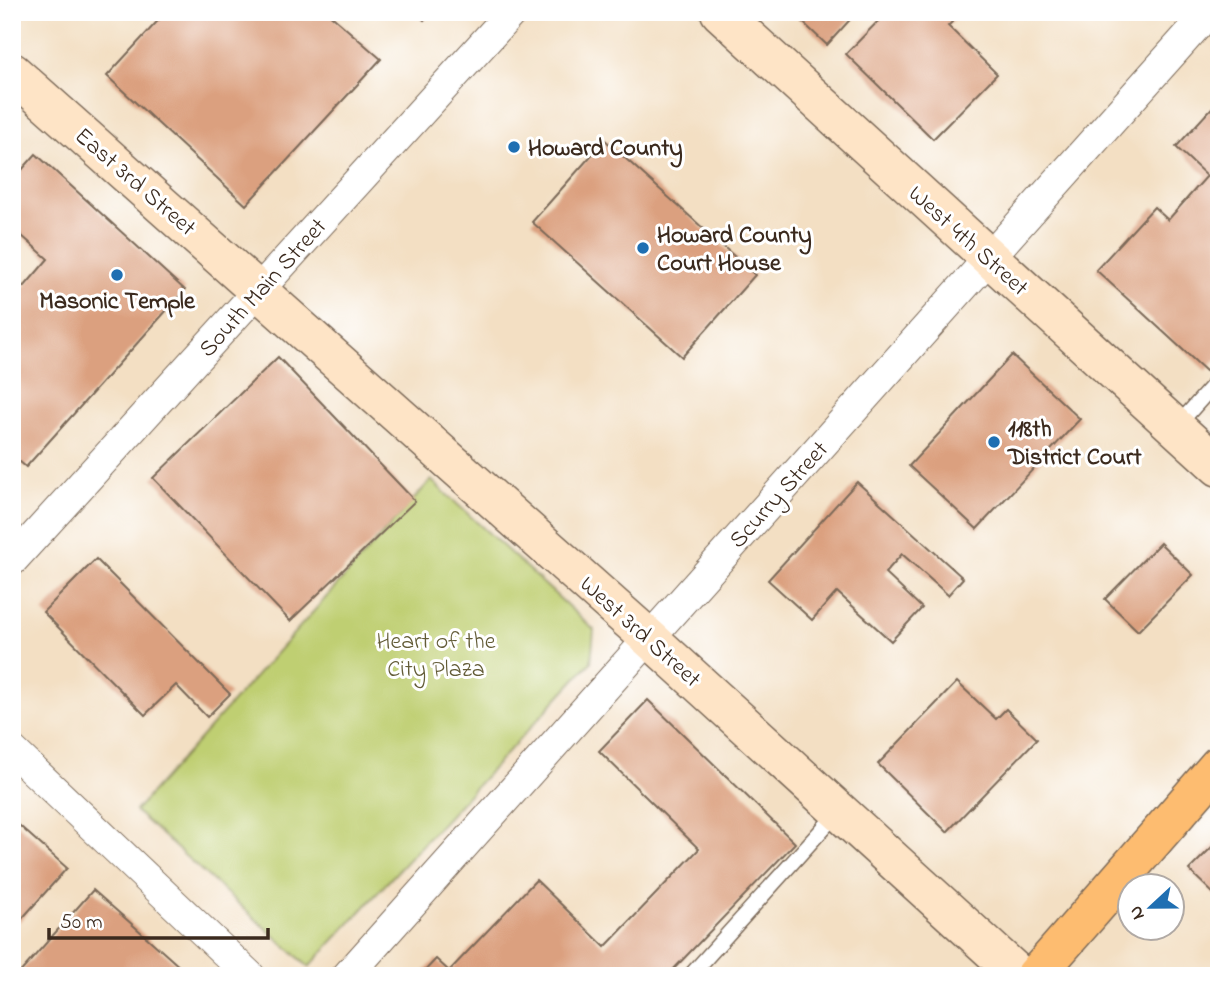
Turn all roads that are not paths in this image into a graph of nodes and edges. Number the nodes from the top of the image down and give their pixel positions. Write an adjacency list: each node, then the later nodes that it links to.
1 (512, 12): 6 (street, South Main Street)
2 (720, 12): 5 (main road, West 4th Street)
3 (1209, 12): 5 (street, Scurry Street)
4 (12, 72): 6 (main road, East 3rd Street)
5 (989, 260): 8 (main road, West 4th Street); 11 (street, Scurry Street)
6 (260, 290): 10 (street, South Main Street); 11 (main road, West 3rd Street)
7 (1219, 379): 8 (lane)
8 (1175, 428): 9 (main road, West 4th Street)
9 (1219, 467)
10 (12, 561)
11 (649, 638): 14 (main road, West 3rd Street); 16 (street, Scurry Street)
12 (12, 750): 15 (street)
13 (1219, 765): 19 (main road)
14 (839, 810): 17 (lane); 18 (main road, West 3rd Street)
15 (250, 976)
16 (347, 976)
17 (690, 976)
18 (1020, 976)
19 (1035, 976)

